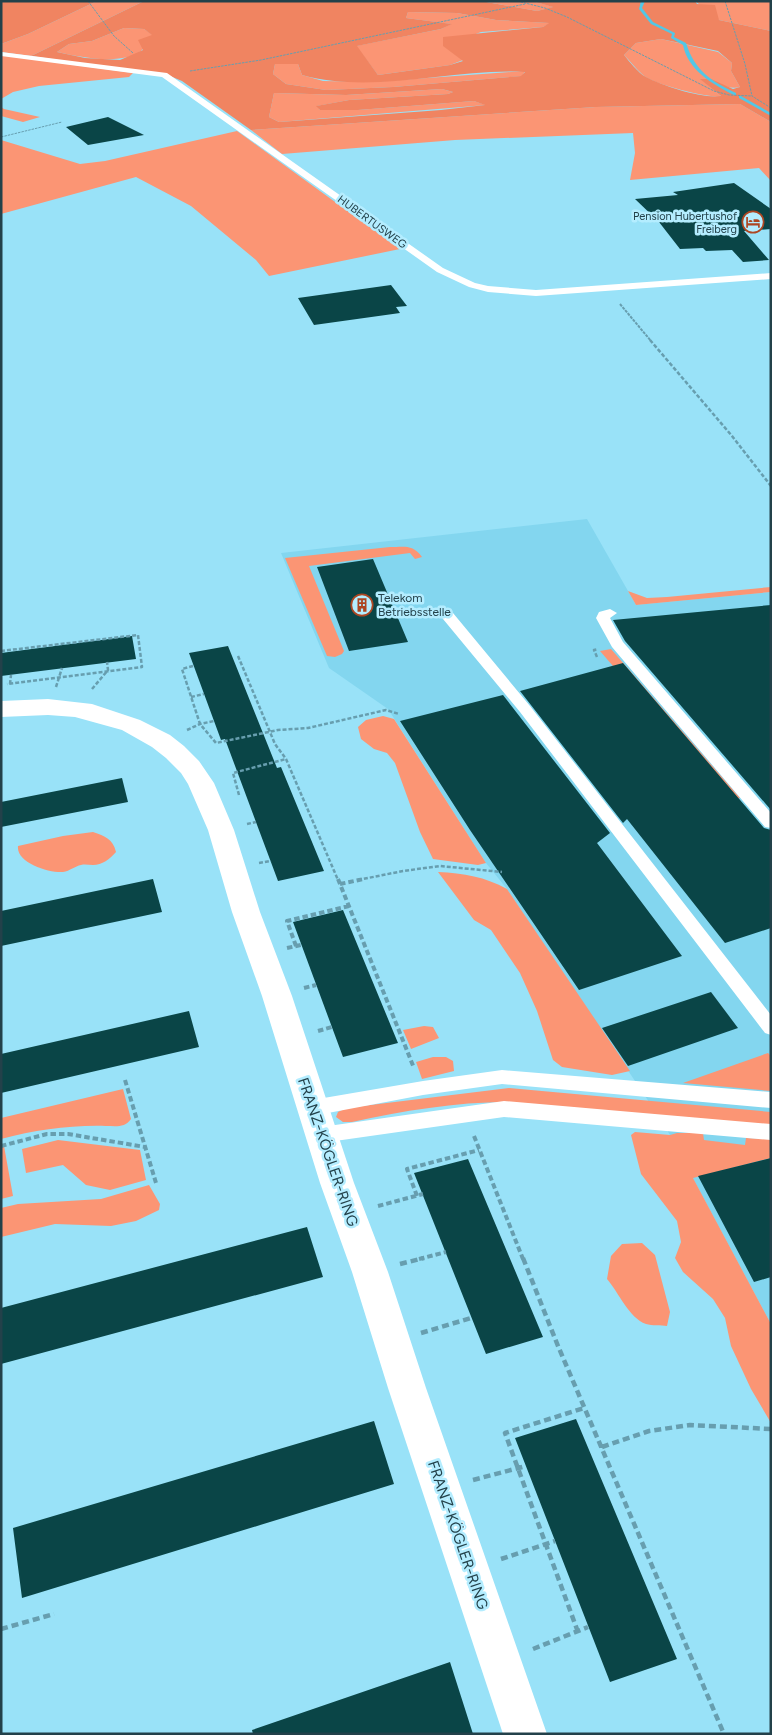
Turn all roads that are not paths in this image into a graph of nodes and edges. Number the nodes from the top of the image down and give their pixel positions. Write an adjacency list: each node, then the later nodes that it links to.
1 (1, 54): 2 (lane, HUBERTUSWEG)
2 (771, 276)
3 (610, 613): 6 (lane)
4 (448, 616): 7 (lane)
5 (1, 709): 9 (street, FRANZ-KÖGLER-RING)
6 (771, 823)
7 (771, 1028)
8 (771, 1100): 9 (lane)
9 (312, 1108): 11 (street, FRANZ-KÖGLER-RING)
10 (771, 1132): 11 (lane)
11 (321, 1135): 12 (street, FRANZ-KÖGLER-RING)
12 (525, 1734)

